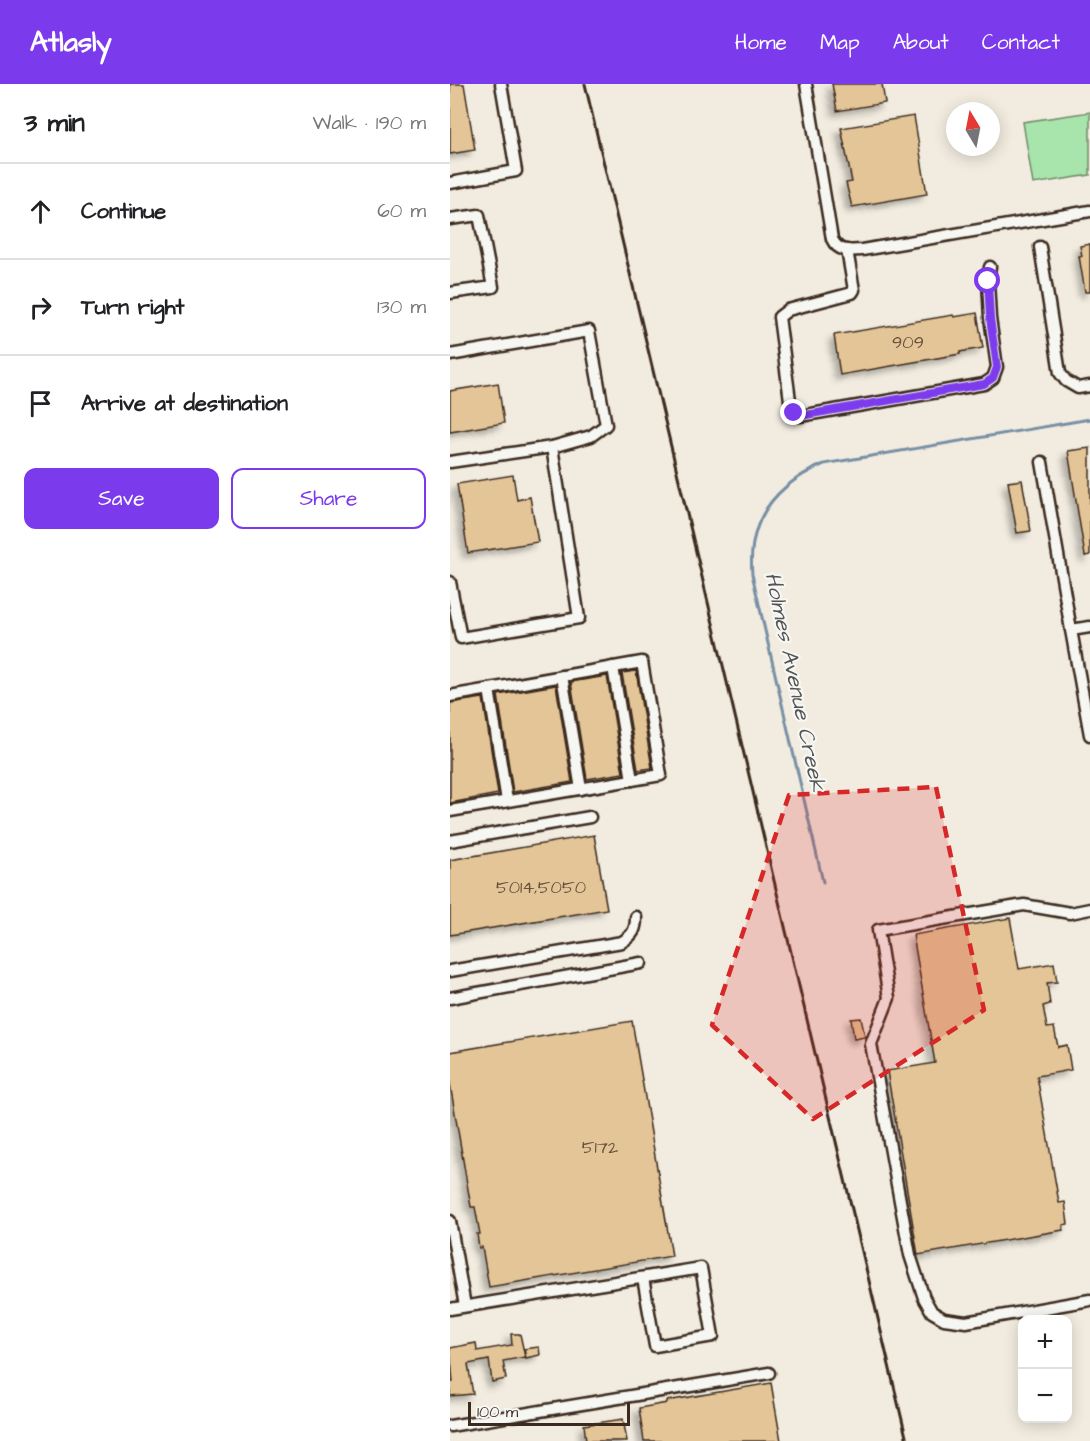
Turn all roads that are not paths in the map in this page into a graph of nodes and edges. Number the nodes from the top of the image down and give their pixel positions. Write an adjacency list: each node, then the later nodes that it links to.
1 (501, 84): 3 (street)
2 (806, 84): 7 (street)
3 (450, 183)
4 (1090, 211): 7 (street)
5 (450, 219): 9 (street)
6 (1040, 247): 11 (street)
7 (847, 250): 8 (street)
8 (990, 267)
9 (450, 294)
10 (450, 355): 12 (street)
11 (1090, 386)
12 (552, 447): 13 (street); 15 (street)
13 (450, 462)
14 (1042, 462): 17 (street)
15 (450, 582)
16 (1090, 627): 17 (street)
17 (1071, 630): 22 (street)
18 (613, 667): 19 (street); 23 (street); 23 (street)
19 (562, 676): 20 (street); 24 (street)
20 (489, 689): 21 (street); 25 (street)
21 (450, 696)
22 (1090, 735)
23 (632, 780): 24 (street)
24 (581, 789): 25 (street)
25 (507, 801): 26 (street)
26 (450, 811)
27 (590, 817): 28 (street)
28 (450, 841)
29 (1090, 909): 36 (street)
30 (636, 917): 32 (street)
31 (640, 963): 33 (street)
32 (450, 971)
33 (450, 998)
34 (450, 1221): 37 (street)
35 (643, 1278): 35 (street); 37 (street)
36 (1090, 1300)
37 (465, 1306): 38 (street)
38 (450, 1309)
39 (769, 1373): 40 (street)
40 (450, 1426)

